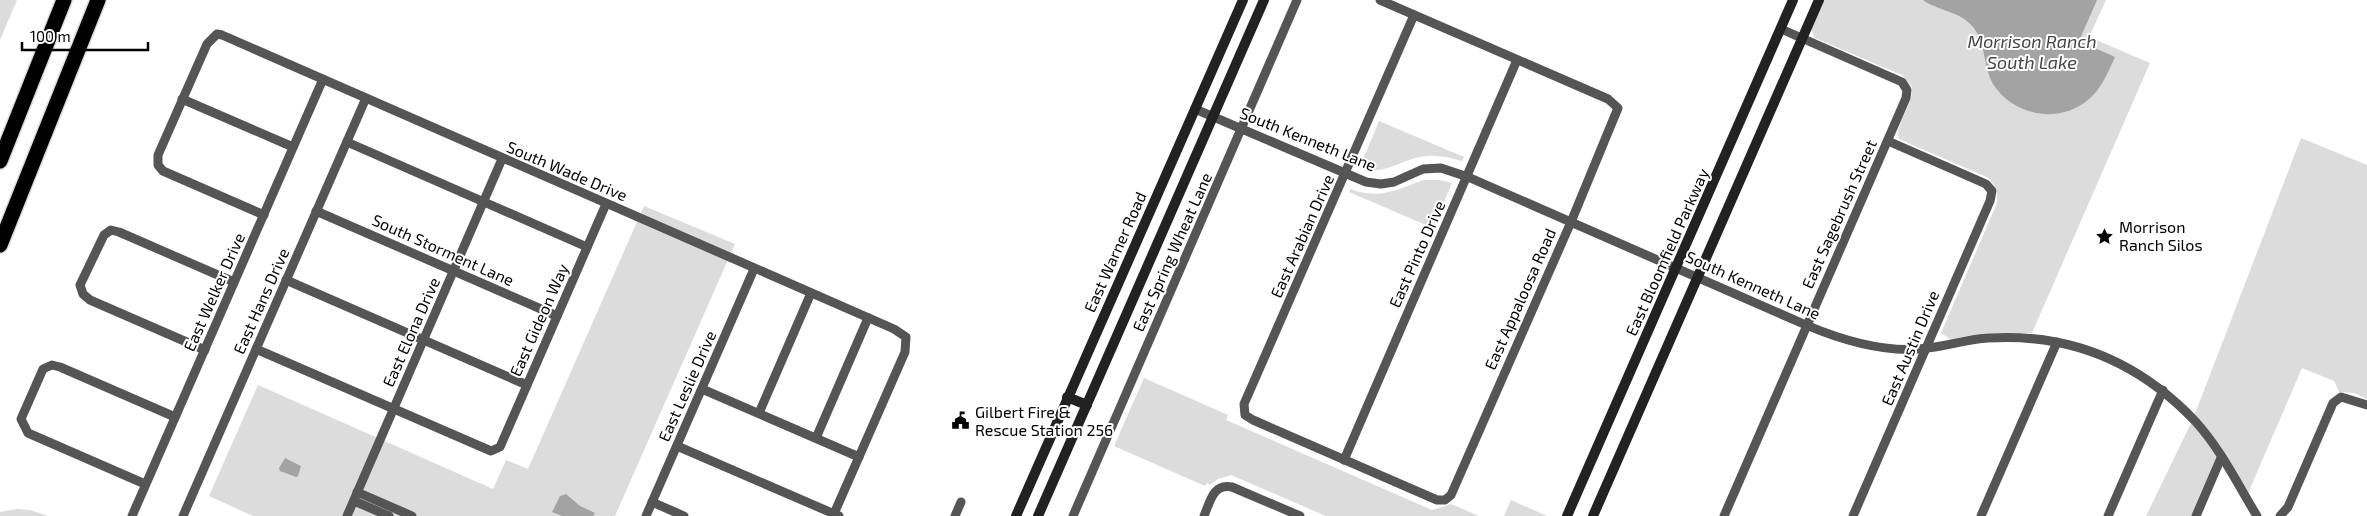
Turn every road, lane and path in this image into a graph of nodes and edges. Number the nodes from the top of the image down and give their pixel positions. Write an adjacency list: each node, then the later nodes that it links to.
1 (64, 0): 23 (highway)
2 (98, 0): 31 (highway)
3 (1243, 0): 16 (main road, East Warner Road)
4 (1264, 0): 17 (main road)
5 (1297, 0): 18 (street, East Spring Wheat Lane)
6 (1380, 0): 9 (street)
7 (1793, 0): 10 (main road, East Bloomfield Parkway)
8 (1819, 0): 11 (main road)
9 (1414, 15): 12 (street); 24 (street, East Arabian Drive)
10 (1780, 30): 11 (street); 33 (main road, East Bloomfield Parkway)
11 (1802, 38): 19 (street, East Sagebrush Street); 36 (main road)
12 (1517, 60): 25 (street, East Pinto Drive); 30 (street, East Appaloosa Road)
13 (323, 79): 14 (street, South Wade Drive); 15 (street, South Wade Drive); 21 (street, East Welker Drive)
14 (366, 98): 20 (street, East Hans Drive); 22 (street, South Wade Drive)
15 (182, 99): 21 (street); 29 (street)
16 (1195, 109): 17 (street, South Kenneth Lane); 51 (main road, East Warner Road)
17 (1213, 116): 18 (street, South Kenneth Lane); 52 (main road)
18 (1242, 129): 24 (street, South Kenneth Lane); 77 (street, East Spring Wheat Lane)
19 (1888, 141): 42 (street, East Sagebrush Street); 46 (street, East Austin Drive)
20 (346, 142): 26 (street); 28 (street, East Hans Drive)
21 (293, 147): 29 (street, East Welker Drive)
22 (502, 159): 26 (street, East Elona Drive); 27 (street, South Wade Drive)
23 (0, 160)
24 (1346, 174): 25 (street, South Kenneth Lane); 61 (street, East Arabian Drive)
25 (1468, 177): 30 (street, South Kenneth Lane); 61 (street, East Pinto Drive)
26 (484, 202): 32 (street); 35 (street, East Elona Drive)
27 (606, 204): 32 (street, East Gideon Way); 34 (street, South Wade Drive)
28 (316, 211): 35 (street, South Storment Lane); 37 (street, East Hans Drive)
29 (264, 215): 38 (street, East Welker Drive)
30 (1571, 222): 33 (street, South Kenneth Lane); 61 (street, East Appaloosa Road)
31 (0, 245)
32 (587, 247): 40 (street, East Gideon Way)
33 (1677, 268): 36 (street, South Kenneth Lane); 80 (main road, East Bloomfield Parkway)
34 (754, 269): 39 (street, South Wade Drive); 49 (street, East Leslie Drive)
35 (453, 271): 40 (street, South Storment Lane); 43 (street, East Elona Drive)
36 (1697, 276): 42 (street, South Kenneth Lane); 81 (main road)
37 (286, 280): 43 (street); 45 (street, East Hans Drive)
38 (234, 282): 47 (street, East Welker Drive); 47 (street)
39 (811, 293): 41 (street, South Wade Drive); 55 (street)
40 (557, 316): 48 (street, East Gideon Way)
41 (868, 318): 57 (street); 59 (street, South Wade Drive)
42 (1806, 325): 46 (street, South Kenneth Lane); 82 (street, East Sagebrush Street)
43 (423, 340): 48 (street); 54 (street, East Elona Drive)
44 (2057, 342): 46 (street, South Kenneth Lane); 50 (street, South Kenneth Lane); 84 (street)
45 (256, 349): 54 (street); 68 (street, East Hans Drive)
46 (1926, 349): 83 (street, East Austin Drive)
47 (205, 350): 56 (street, East Welker Drive)
48 (527, 385): 54 (street, East Gideon Way)
49 (702, 388): 55 (street); 58 (street, East Leslie Drive)
50 (2163, 390): 60 (street, South Kenneth Lane); 85 (street)
51 (1067, 397): 52 (main road); 75 (main road, East Warner Road)
52 (1087, 405): 76 (main road)
53 (2367, 405): 88 (street)
54 (393, 409): 63 (street, East Elona Drive)
55 (759, 413): 57 (street)
56 (175, 417): 62 (street, East Welker Drive); 62 (street)
57 (816, 438): 59 (street)
58 (677, 446): 64 (street, East Leslie Drive); 66 (street)
59 (858, 457): 66 (street)
60 (2221, 458): 86 (street); 87 (street, South Kenneth Lane)
61 (1344, 460)
62 (146, 484): 67 (street, East Welker Drive)
63 (355, 496): 69 (street, East Elona Drive); 70 (street); 71 (street)
64 (652, 502): 72 (street, East Leslie Drive); 73 (street)
65 (961, 502): 74 (street)
66 (835, 515)
67 (132, 516)
68 (183, 516)
69 (347, 516)
70 (389, 516)
71 (412, 516)
72 (646, 516)
73 (684, 516)
74 (955, 516)
75 (1016, 516)
76 (1038, 516)
77 (1073, 516)
78 (1204, 516): 79 (street)
79 (1300, 516)
80 (1567, 516)
81 (1593, 516)
82 (1724, 516)
83 (1853, 516)
84 (1981, 516)
85 (2108, 516)
86 (2196, 516)
87 (2257, 516)
88 (2280, 516)

